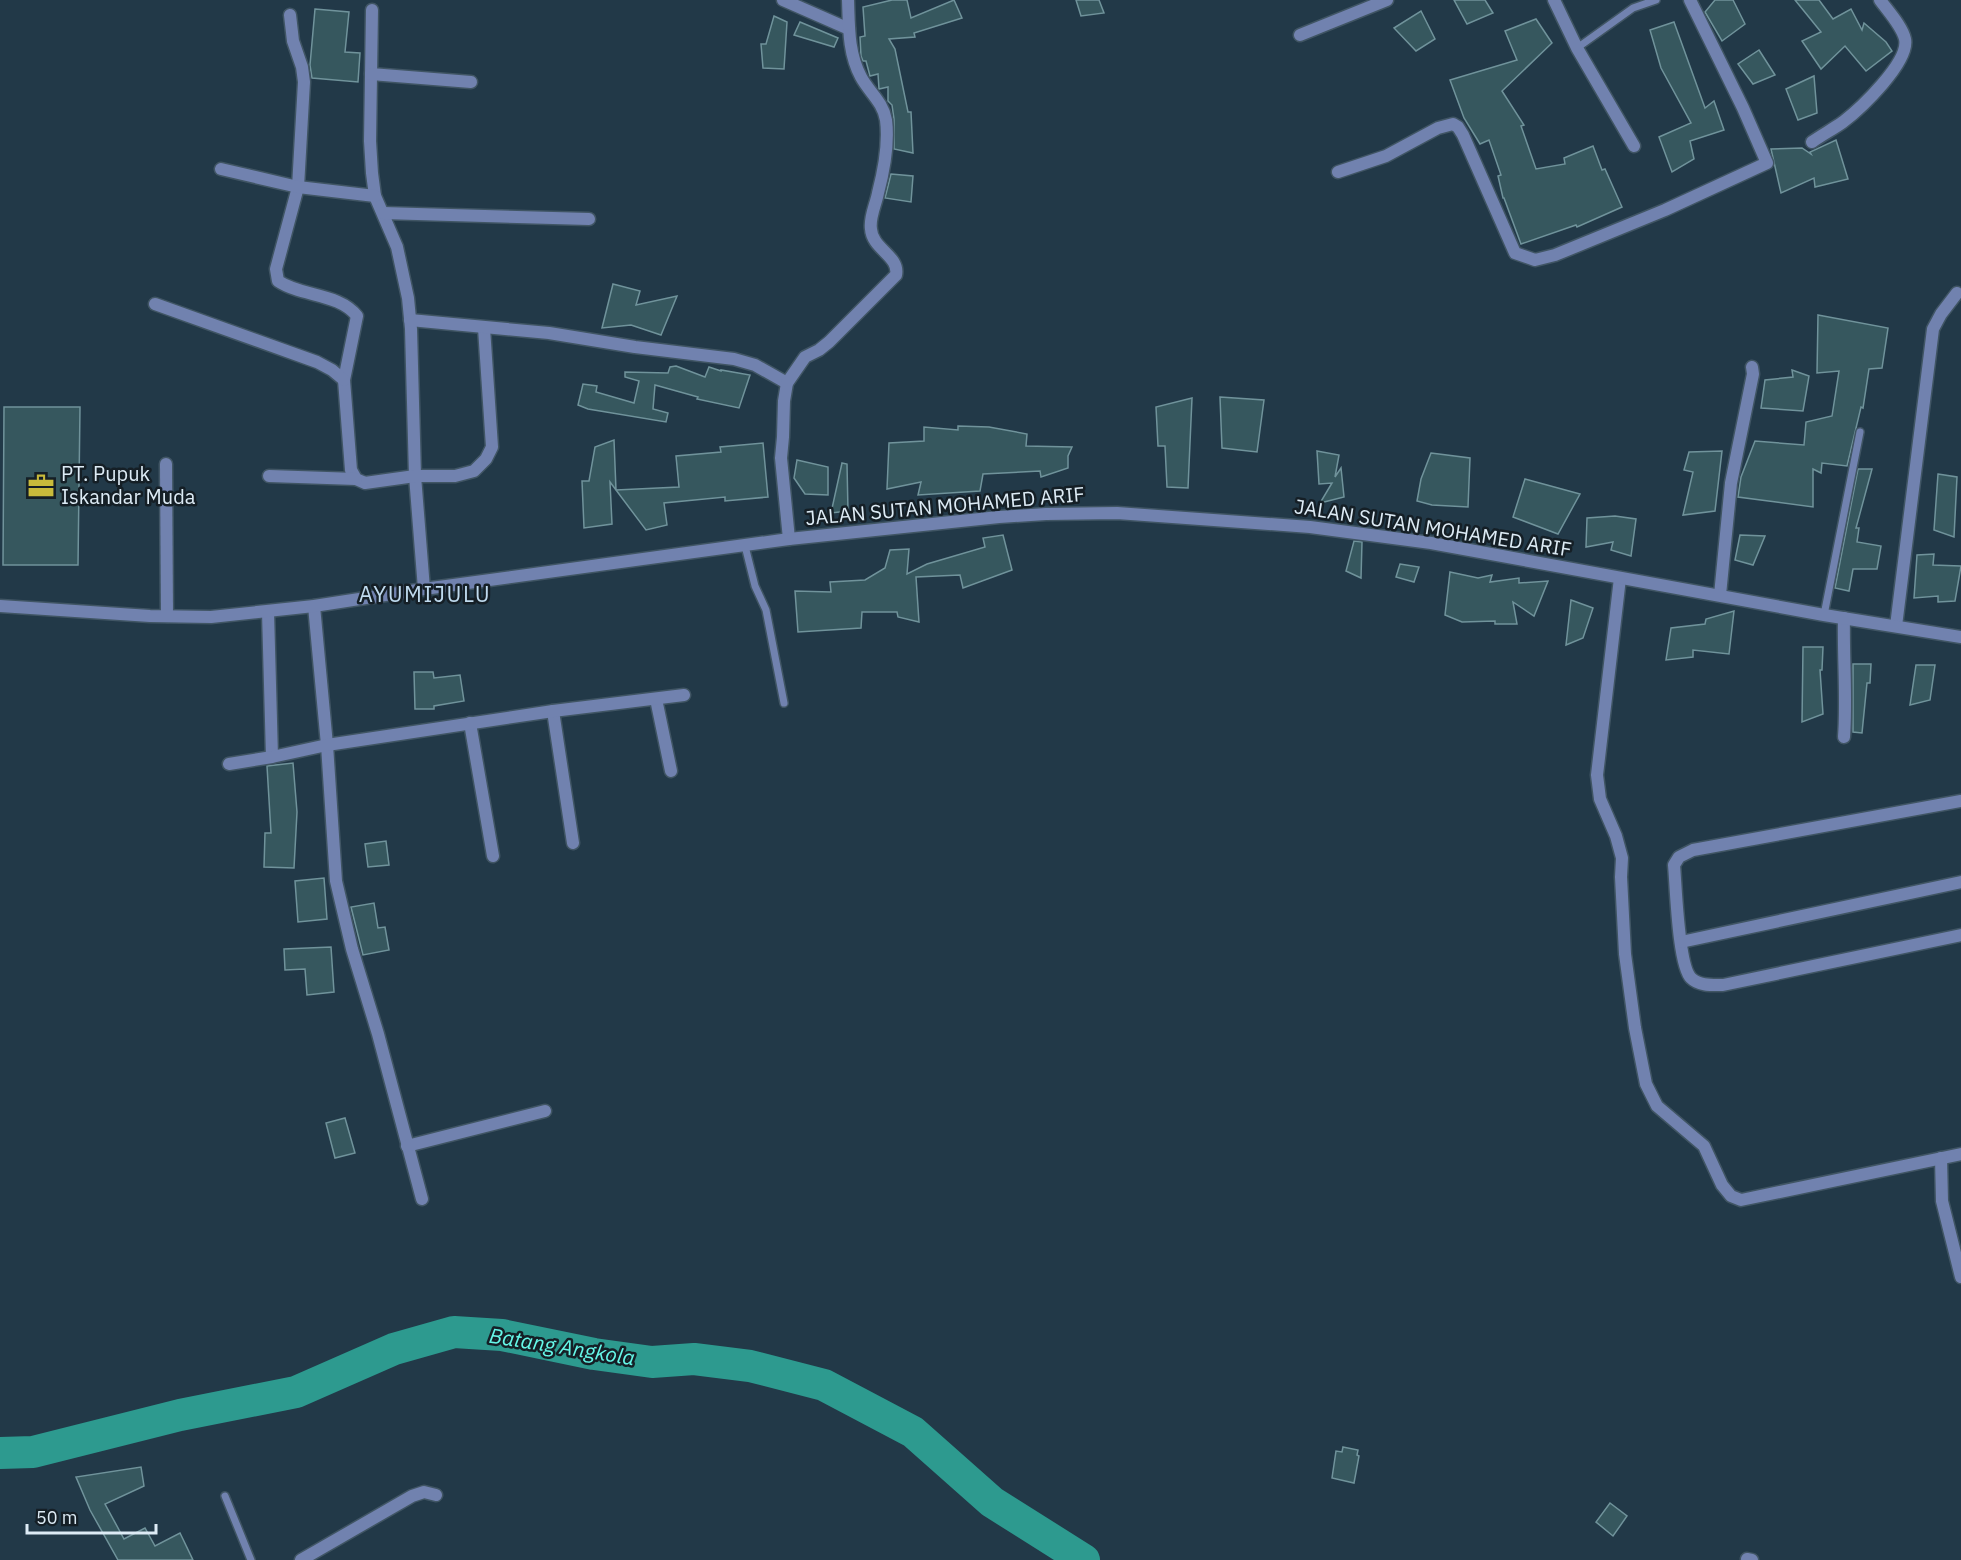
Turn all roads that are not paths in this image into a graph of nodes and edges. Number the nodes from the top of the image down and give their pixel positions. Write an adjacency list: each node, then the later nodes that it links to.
1 (783, 0): 10 (street)
2 (848, 0): 10 (street)
3 (1387, 0): 11 (street)
4 (1554, 0): 12 (street)
5 (1656, 0): 12 (lane)
6 (1690, 0): 18 (street)
7 (1880, 0): 15 (street)
8 (372, 10): 13 (street)
9 (290, 15): 19 (street)
10 (849, 29): 29 (street)
11 (1300, 35)
12 (1577, 48): 16 (street)
13 (371, 74): 14 (street); 20 (street)
14 (471, 82)
15 (1812, 142)
16 (1634, 146)
17 (221, 170): 19 (street)
18 (1338, 172)
19 (298, 187): 20 (street); 28 (street)
20 (375, 196): 21 (street)
21 (382, 213): 22 (street); 25 (street)
22 (589, 219)
23 (1957, 293): 46 (street)
24 (155, 304): 28 (street)
25 (410, 320): 26 (street); 33 (street)
26 (484, 328): 29 (street); 33 (street)
27 (1752, 367): 39 (street)
28 (344, 380): 34 (street)
29 (787, 383): 35 (street)
30 (1860, 432): 43 (lane)
31 (166, 464): 44 (street)
32 (269, 476): 34 (street)
33 (415, 476): 34 (street); 38 (street)
34 (356, 479)
35 (789, 539): 36 (street, JALAN SUTAN MOHAMED ARIF); 37 (street, JALAN SUTAN MOHAMED ARIF)
36 (745, 546): 38 (street, JALAN SUTAN MOHAMED ARIF); 50 (lane)
37 (1620, 578): 39 (street, JALAN SUTAN MOHAMED ARIF); 67 (street)
38 (424, 589): 41 (street, JALAN SUTAN MOHAMED ARIF)
39 (1720, 595): 43 (street, JALAN SUTAN MOHAMED ARIF)
40 (0, 606): 44 (street, JALAN SUTAN MOHAMED ARIF)
41 (314, 606): 42 (street, JALAN SUTAN MOHAMED ARIF); 54 (street)
42 (268, 612): 44 (street, JALAN SUTAN MOHAMED ARIF); 55 (street)
43 (1824, 615): 45 (street, JALAN SUTAN MOHAMED ARIF)
44 (167, 616)
45 (1845, 618): 46 (street, JALAN SUTAN MOHAMED ARIF); 53 (street)
46 (1896, 626): 47 (street, JALAN SUTAN MOHAMED ARIF)
47 (1961, 637)
48 (684, 695): 49 (street)
49 (656, 699): 51 (street); 57 (street)
50 (784, 703)
51 (553, 711): 52 (street); 59 (street)
52 (470, 723): 54 (street); 60 (street)
53 (1844, 737)
54 (327, 745): 55 (street); 65 (street)
55 (272, 758): 56 (street)
56 (229, 764)
57 (671, 771)
58 (1961, 801): 63 (street)
59 (573, 843)
60 (494, 856)
61 (1961, 882): 63 (street)
62 (1961, 935): 63 (street)
63 (1681, 942)
64 (545, 1111): 65 (street)
65 (407, 1146): 68 (street)
66 (1961, 1154): 67 (street)
67 (1941, 1158): 69 (street)
68 (422, 1199)
69 (1961, 1277)
70 (436, 1495): 72 (street)
71 (225, 1496): 73 (lane)
72 (307, 1559)
73 (251, 1560)

